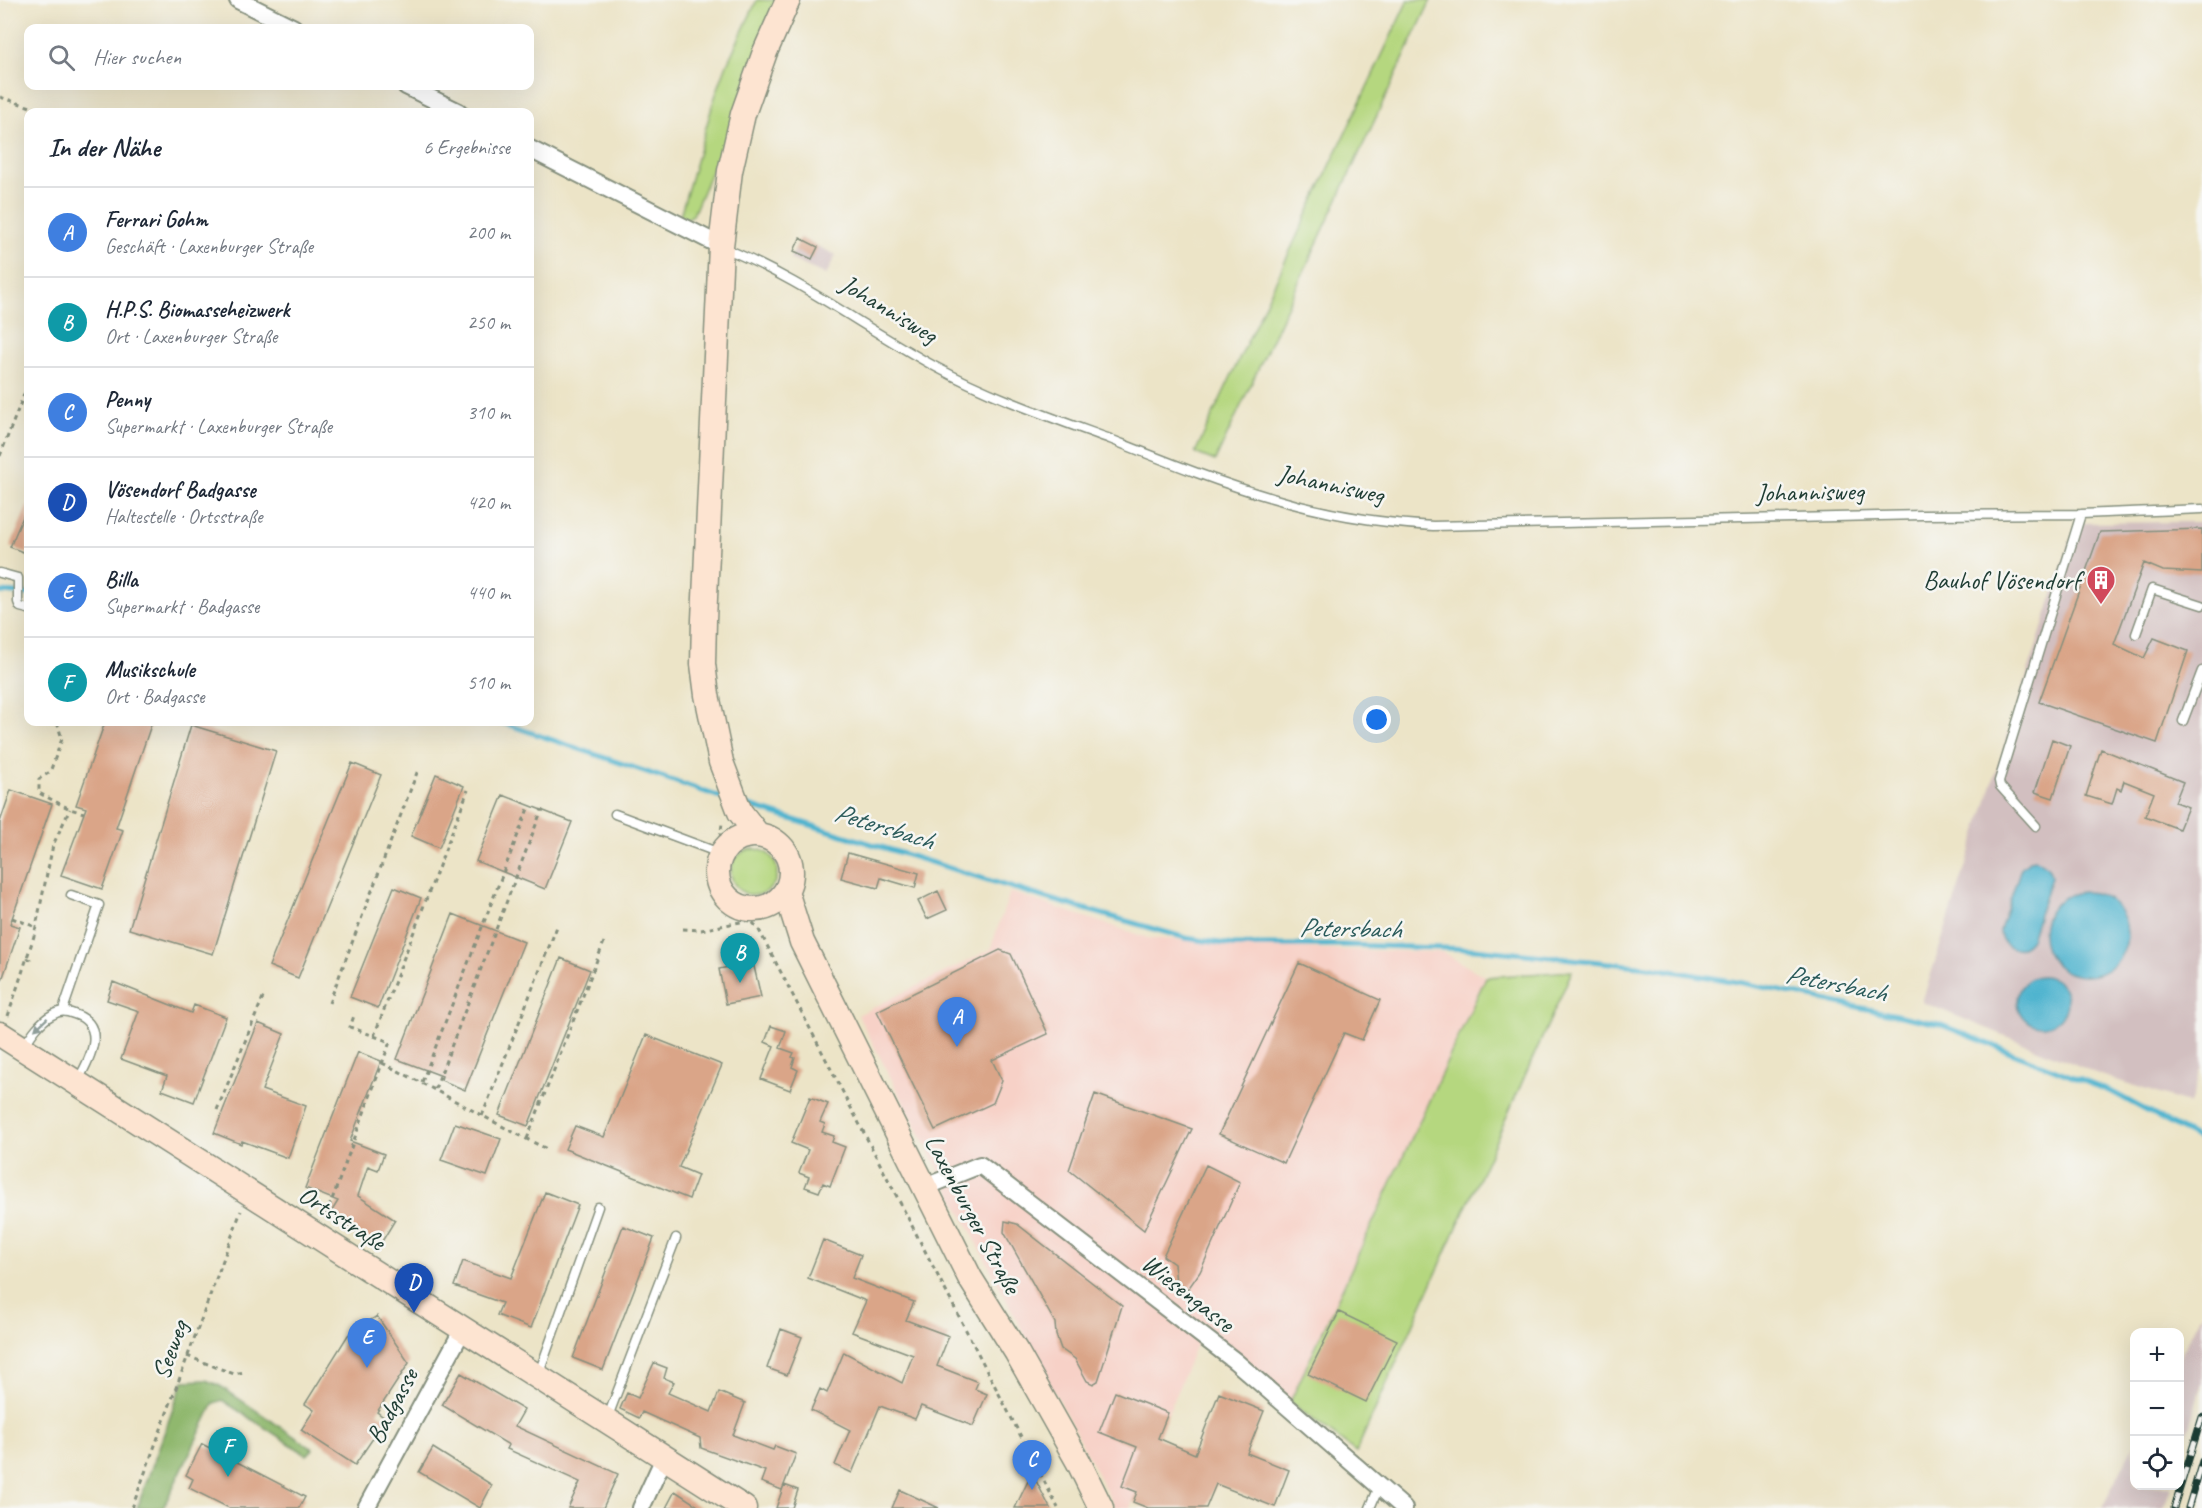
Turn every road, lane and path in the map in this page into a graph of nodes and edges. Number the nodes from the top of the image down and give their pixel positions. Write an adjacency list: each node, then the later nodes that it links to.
1 (238, 0): 3 (street)
2 (788, 0): 9 (main road)
3 (286, 24)
4 (414, 90): 7 (street)
5 (0, 97): 6 (path)
6 (34, 108)
7 (451, 108)
8 (534, 151): 9 (street, Johannisweg)
9 (721, 246): 13 (lane, Johannisweg); 28 (main road)
10 (24, 394): 11 (path)
11 (0, 456)
12 (2202, 509): 13 (lane, Johannisweg)
13 (2081, 514): 29 (lane)
14 (0, 573): 16 (lane)
15 (2202, 604): 17 (lane)
16 (24, 608)
17 (2136, 633)
18 (2202, 671): 19 (lane)
19 (2183, 721)
20 (58, 726): 24 (path)
21 (418, 770): 44 (path)
22 (468, 790): 48 (path)
23 (529, 806): 51 (path)
24 (70, 809): 26 (path); 37 (path)
25 (542, 809): 53 (path)
26 (84, 813)
27 (615, 814): 31 (lane)
28 (731, 814): 30 (main road, Laxenburger Straße); 31 (main road); 31 (path)
29 (2036, 826)
30 (758, 836): 31 (main road); 32 (main road, Laxenburger Straße)
31 (724, 849): 34 (main road)
32 (786, 891): 34 (main road); 40 (main road, Laxenburger Straße)
33 (71, 896): 45 (lane)
34 (766, 908): 40 (main road, Laxenburger Straße)
35 (12, 918): 37 (path)
36 (558, 924): 55 (path)
37 (36, 927): 41 (path)
38 (683, 929): 74 (path)
39 (604, 942): 56 (path)
40 (802, 942): 58 (main road, Laxenburger Straße)
41 (27, 957): 42 (path); 49 (path)
42 (33, 961)
43 (264, 995): 54 (path)
44 (329, 1003)
45 (63, 1010): 49 (lane, one-way to 49); 52 (lane)
46 (355, 1013): 48 (path)
47 (0, 1034): 49 (main road, Ortsstraße)
48 (374, 1036): 50 (path)
49 (28, 1040): 52 (main road, Ortsstraße)
50 (382, 1063): 51 (path); 62 (path)
51 (422, 1082): 53 (path)
52 (76, 1083): 62 (main road, Ortsstraße)
53 (435, 1089): 55 (path)
54 (217, 1110)
55 (482, 1116): 56 (path)
56 (527, 1139): 57 (path)
57 (547, 1149)
58 (925, 1187): 69 (street, Wiesengasse); 75 (main road, Laxenburger Straße)
59 (243, 1205): 64 (path, Seeweg)
60 (598, 1207): 66 (lane)
61 (676, 1238): 67 (lane)
62 (325, 1242): 63 (main road, Ortsstraße)
63 (463, 1329): 66 (main road, Ortsstraße); 71 (street, Badgasse)
64 (187, 1356): 65 (path); 70 (path, Seeweg)
65 (245, 1372)
66 (537, 1377): 67 (main road, Ortsstraße)
67 (606, 1421): 68 (main road, Ortsstraße)
68 (664, 1458): 72 (street); 73 (main road, Ortsstraße)
69 (1379, 1486): 76 (lane); 77 (street, Wiesengasse)
70 (132, 1508)
71 (366, 1508)
72 (641, 1508)
73 (744, 1508)
74 (1058, 1508)
75 (1101, 1508)
76 (1370, 1508)
77 (1404, 1508)

